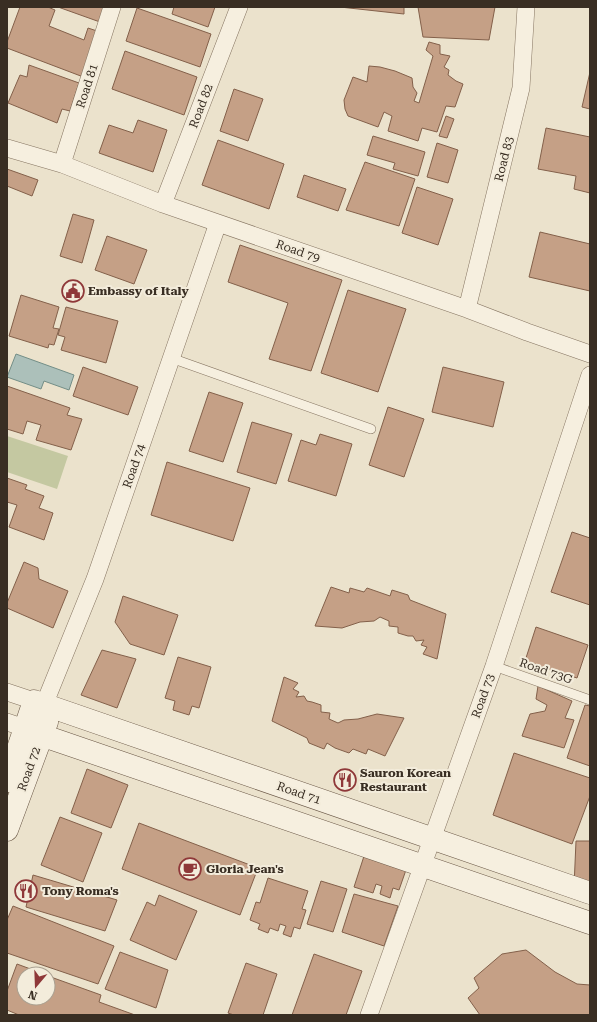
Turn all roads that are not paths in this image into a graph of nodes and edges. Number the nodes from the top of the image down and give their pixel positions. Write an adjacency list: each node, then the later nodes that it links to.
1 (112, 7): 5 (street, Road 81)
2 (239, 7): 6 (street, Road 82)
3 (526, 7): 8 (street, Road 83)
4 (7, 148): 5 (street, Road 79)
5 (62, 164): 6 (street, Road 79)
6 (163, 204): 7 (street, Road 79)
7 (218, 223): 8 (street, Road 79); 10 (street, Road 74)
8 (467, 309): 9 (street, Road 79)
9 (590, 354)
10 (171, 358): 12 (lane); 16 (street, Road 74)
11 (590, 375): 13 (street, Road 73)
12 (371, 429)
13 (494, 666): 15 (lane, Road 73G); 20 (street, Road 73)
14 (7, 692): 16 (street, Road 71)
15 (590, 700)
16 (43, 705): 17 (street, Road 72); 20 (street, Road 71)
17 (24, 729): 18 (street, Road 72); 19 (street, Road 72); 21 (street)
18 (7, 781)
19 (7, 830)
20 (432, 839): 21 (street, Road 73); 22 (street, Road 71)
21 (422, 866): 23 (street); 24 (street, Road 73)
22 (590, 894)
23 (590, 923)
24 (369, 1015)

